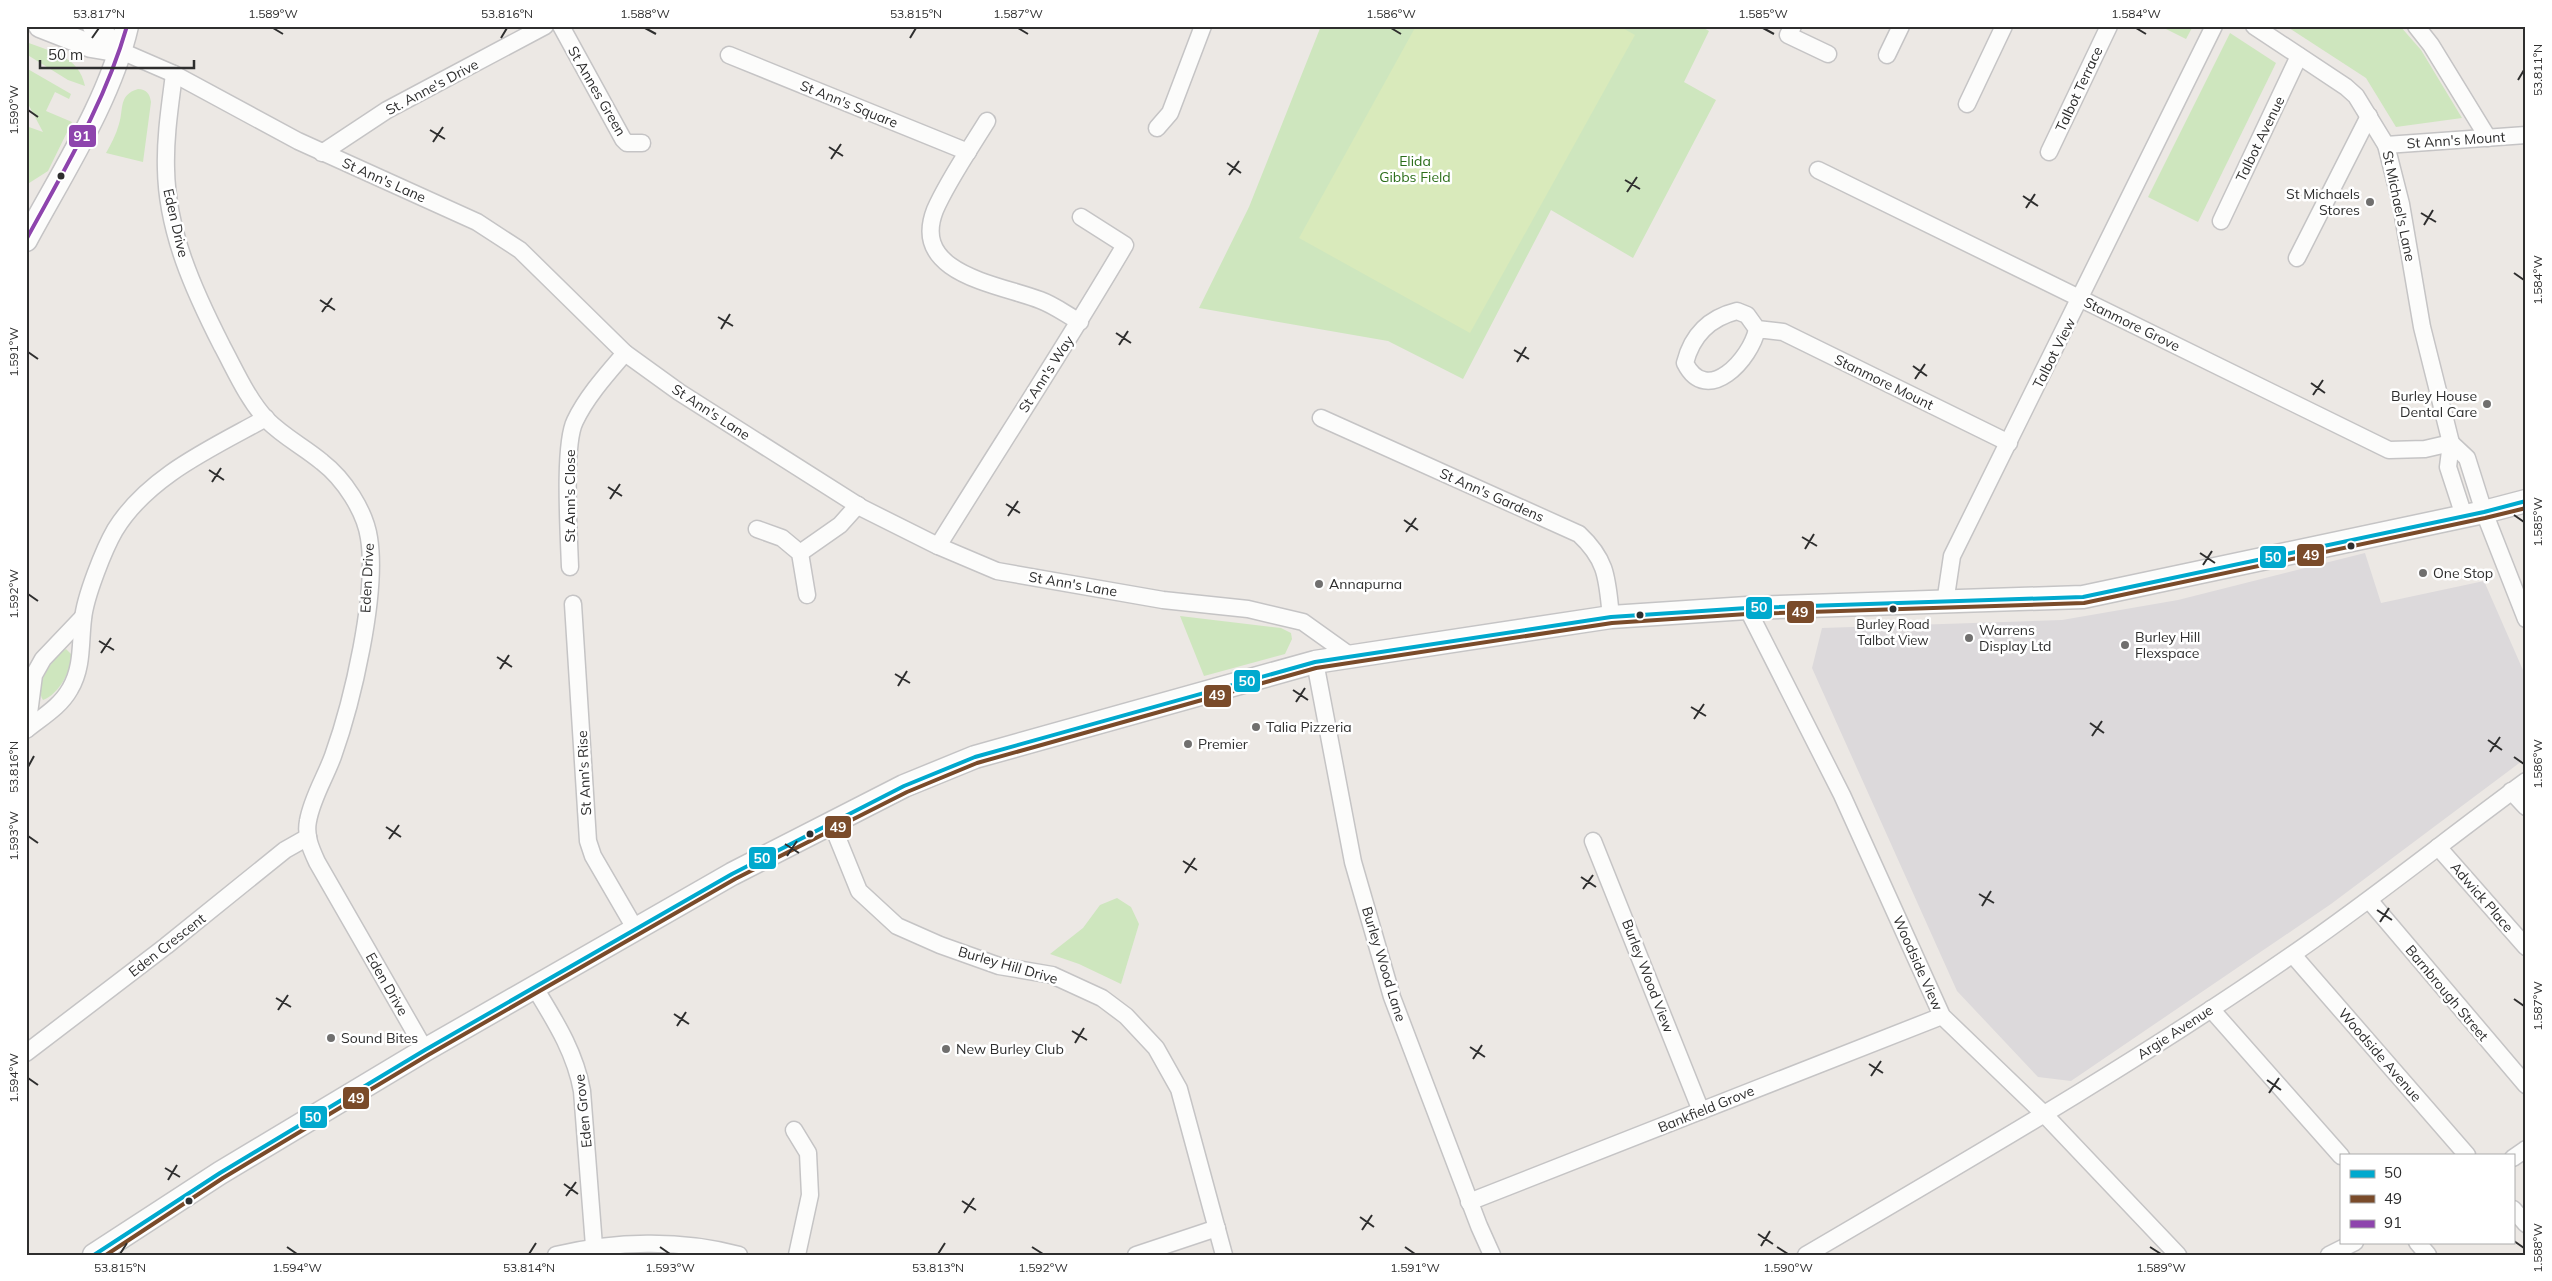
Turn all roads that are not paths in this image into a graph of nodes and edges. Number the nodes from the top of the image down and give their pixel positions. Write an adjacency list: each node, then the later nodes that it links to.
1 (40, 26): 14 (street)
2 (94, 26): 14 (street)
3 (127, 26): 14 (street)
4 (545, 26): 30 (street, St. Anne's Drive)
5 (561, 26): 26 (street, St Annes Green)
6 (1203, 26): 23 (street)
7 (1793, 26): 15 (street)
8 (1901, 26): 17 (street)
9 (2004, 26): 20 (street)
10 (2109, 26): 29 (street, Talbot Terrace)
11 (2214, 26): 36 (street, Talbot View)
12 (2254, 26): 18 (street, St Michael's Lane)
13 (2416, 26): 25 (street)
14 (121, 51): 19 (street, St Ann's Lane); 34 (street)
15 (1828, 54)
16 (729, 55): 28 (street, St Ann's Square)
17 (1887, 55)
18 (2300, 56): 21 (street, St Michael's Lane); 33 (street, Talbot Avenue)
19 (174, 74): 30 (street, St Ann's Lane); 40 (street, Eden Drive)
20 (1967, 104)
21 (2369, 116): 27 (street, St Michael's Lane); 35 (street)
22 (987, 120): 28 (street)
23 (1157, 128)
24 (2526, 135): 25 (street, St Ann's Mount)
25 (2488, 138): 27 (street, St Ann's Mount)
26 (642, 143)
27 (2386, 145): 43 (street, St Michael's Lane)
28 (968, 152): 37 (street)
29 (2049, 152)
30 (322, 153): 39 (street, St Ann's Lane)
31 (1818, 170): 36 (street, Stanmore Grove)
32 (1081, 217): 37 (street, St Ann's Way)
33 (2221, 221)
34 (26, 240)
35 (2297, 258)
36 (2080, 299): 42 (street, Talbot View); 43 (street, Stanmore Grove)
37 (1080, 322): 48 (street, St Ann's Way)
38 (1757, 329): 38 (street); 42 (street, Stanmore Mount)
39 (625, 353): 45 (street, St Ann's Lane); 50 (street, St Ann's Close)
40 (266, 418): 55 (street); 65 (street, Eden Drive)
41 (1321, 418): 56 (street, St Ann's Gardens)
42 (2009, 443): 52 (street, Talbot View)
43 (2451, 443): 46 (street, St Michael's Lane)
44 (2526, 501): 46 (street)
45 (858, 505): 48 (street, St Ann's Lane); 49 (street)
46 (2474, 514): 52 (street); 57 (street, St Michael's Lane)
47 (757, 529): 49 (street)
48 (938, 546): 58 (street, St Ann's Lane)
49 (800, 552): 51 (street)
50 (570, 567)
51 (807, 596)
52 (1944, 603): 54 (street)
53 (573, 604): 69 (street, St Ann's Rise)
54 (1747, 608): 56 (street); 74 (street, Woodside View)
55 (83, 617): 60 (street); 60 (street)
56 (1611, 617): 58 (street)
57 (2526, 619)
58 (1352, 657): 59 (street)
59 (1315, 662): 64 (street); 85 (street, Burley Wood Lane)
60 (26, 730)
61 (2526, 781): 62 (street, Argie Avenue)
62 (2511, 791): 63 (street); 67 (street, Argie Avenue)
63 (2526, 807)
64 (831, 822): 69 (street); 88 (street, Burley Hill Drive)
65 (308, 838): 75 (street, Eden Drive); 76 (street, Eden Crescent)
66 (1593, 841): 78 (street, Burley Wood View)
67 (2438, 847): 68 (street, Argie Avenue); 70 (street, Adwick Place)
68 (2368, 900): 71 (street, Argie Avenue); 77 (street, Barnbrough Street)
69 (636, 930): 72 (street)
70 (2526, 947)
71 (2293, 954): 73 (street, Argie Avenue); 82 (street, Woodside Avenue)
72 (535, 988): 75 (street); 91 (street, Eden Grove)
73 (2210, 1009): 79 (street, Argie Avenue); 83 (street)
74 (1942, 1016): 78 (street, Bankfield Grove); 79 (street, Woodside View)
75 (425, 1050): 92 (street)
76 (26, 1053)
77 (2526, 1085)
78 (1701, 1112): 85 (street, Bankfield Grove)
79 (2045, 1115): 99 (street, Argie Avenue); 100 (street, Woodside View)
80 (794, 1130): 95 (street)
81 (2526, 1149): 84 (street)
82 (2466, 1154)
83 (2340, 1155)
84 (2514, 1157)
85 (1469, 1202): 98 (street, Burley Wood Lane)
86 (2514, 1210): 87 (street)
87 (2526, 1224)
88 (1217, 1228): 96 (street); 97 (street, Burley Hill Drive)
89 (2351, 1244): 101 (street)
90 (2419, 1244): 102 (street)
91 (594, 1246): 93 (street); 94 (street)
92 (94, 1255)
93 (556, 1255)
94 (739, 1255)
95 (797, 1255)
96 (1136, 1255)
97 (1224, 1255)
98 (1492, 1255)
99 (1806, 1255)
100 (2178, 1255)
101 (2329, 1255)
102 (2428, 1255)

